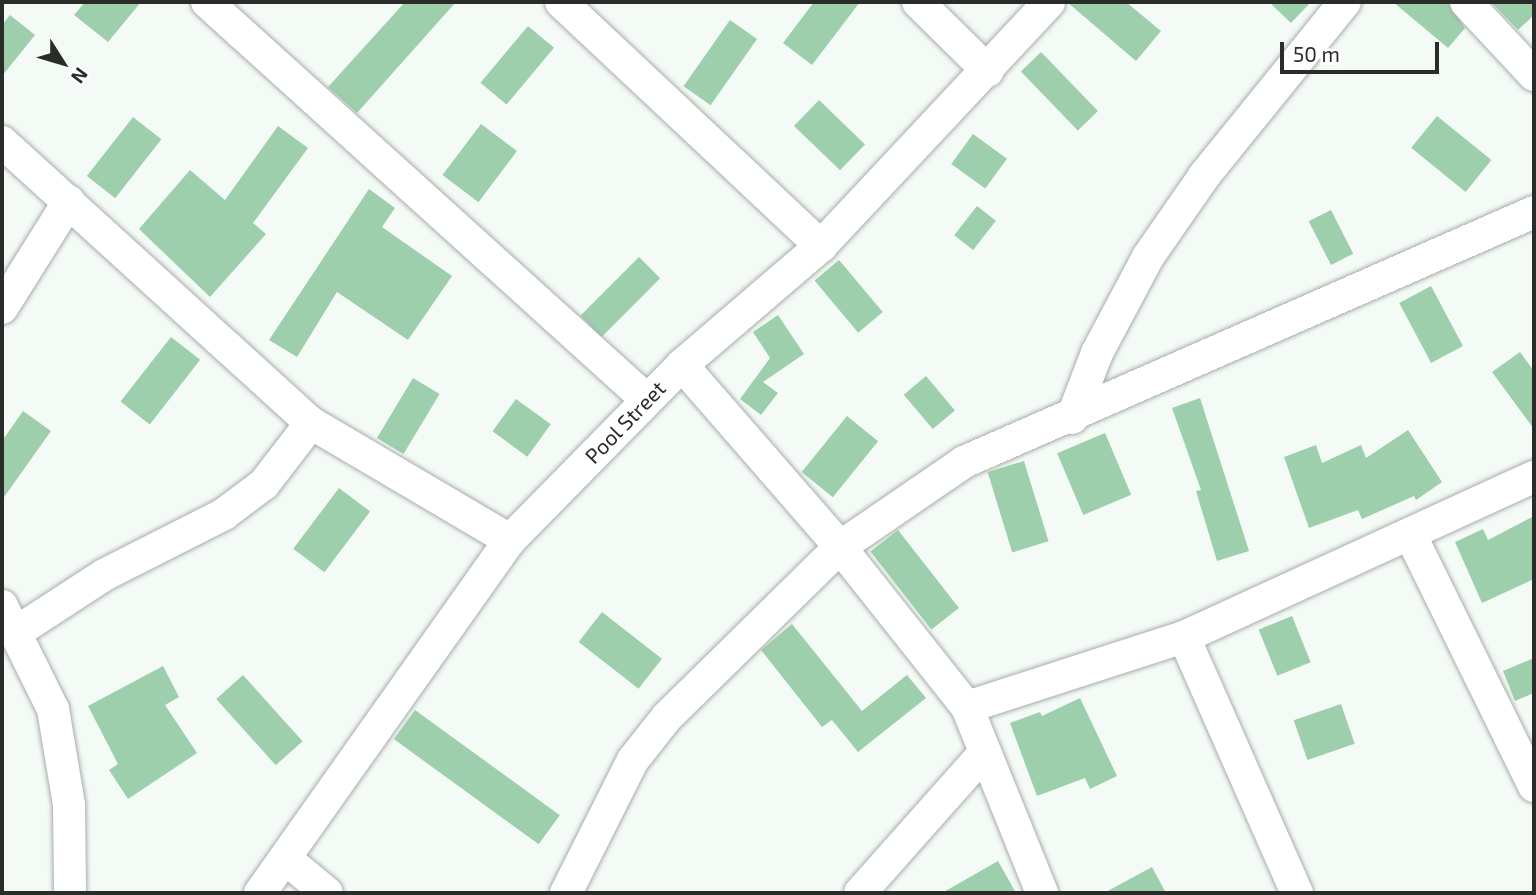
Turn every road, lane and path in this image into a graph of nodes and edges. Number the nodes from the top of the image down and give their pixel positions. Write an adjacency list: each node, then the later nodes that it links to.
1 (207, 2): 15 (street)
2 (561, 2): 12 (street)
3 (918, 2): 7 (street)
4 (1049, 2): 7 (street, Pool Street)
5 (1345, 2): 16 (street)
6 (1466, 2): 8 (street)
7 (988, 71): 12 (street, Pool Street)
8 (1534, 75)
9 (2, 142): 10 (street)
10 (69, 201): 13 (street); 17 (street)
11 (1534, 212): 16 (street)
12 (821, 246): 14 (street, Pool Street)
13 (2, 308)
14 (682, 365): 15 (street, Pool Street); 21 (street)
15 (647, 400): 20 (street, Pool Street)
16 (1073, 418): 21 (street)
17 (311, 423): 20 (street); 22 (street)
18 (1534, 477): 19 (street)
19 (1410, 534): 23 (street); 26 (street)
20 (510, 540): 27 (street, Pool Street)
21 (840, 547): 24 (street); 31 (street)
22 (9, 619): 28 (street)
23 (1184, 637): 24 (street); 34 (street)
24 (967, 707): 25 (street)
25 (985, 752): 32 (street); 33 (street)
26 (1534, 786)
27 (286, 859): 29 (street, Pool Street); 30 (street)
28 (70, 893)
29 (260, 893)
30 (327, 893)
31 (566, 893)
32 (860, 893)
33 (1042, 893)
34 (1297, 893)

